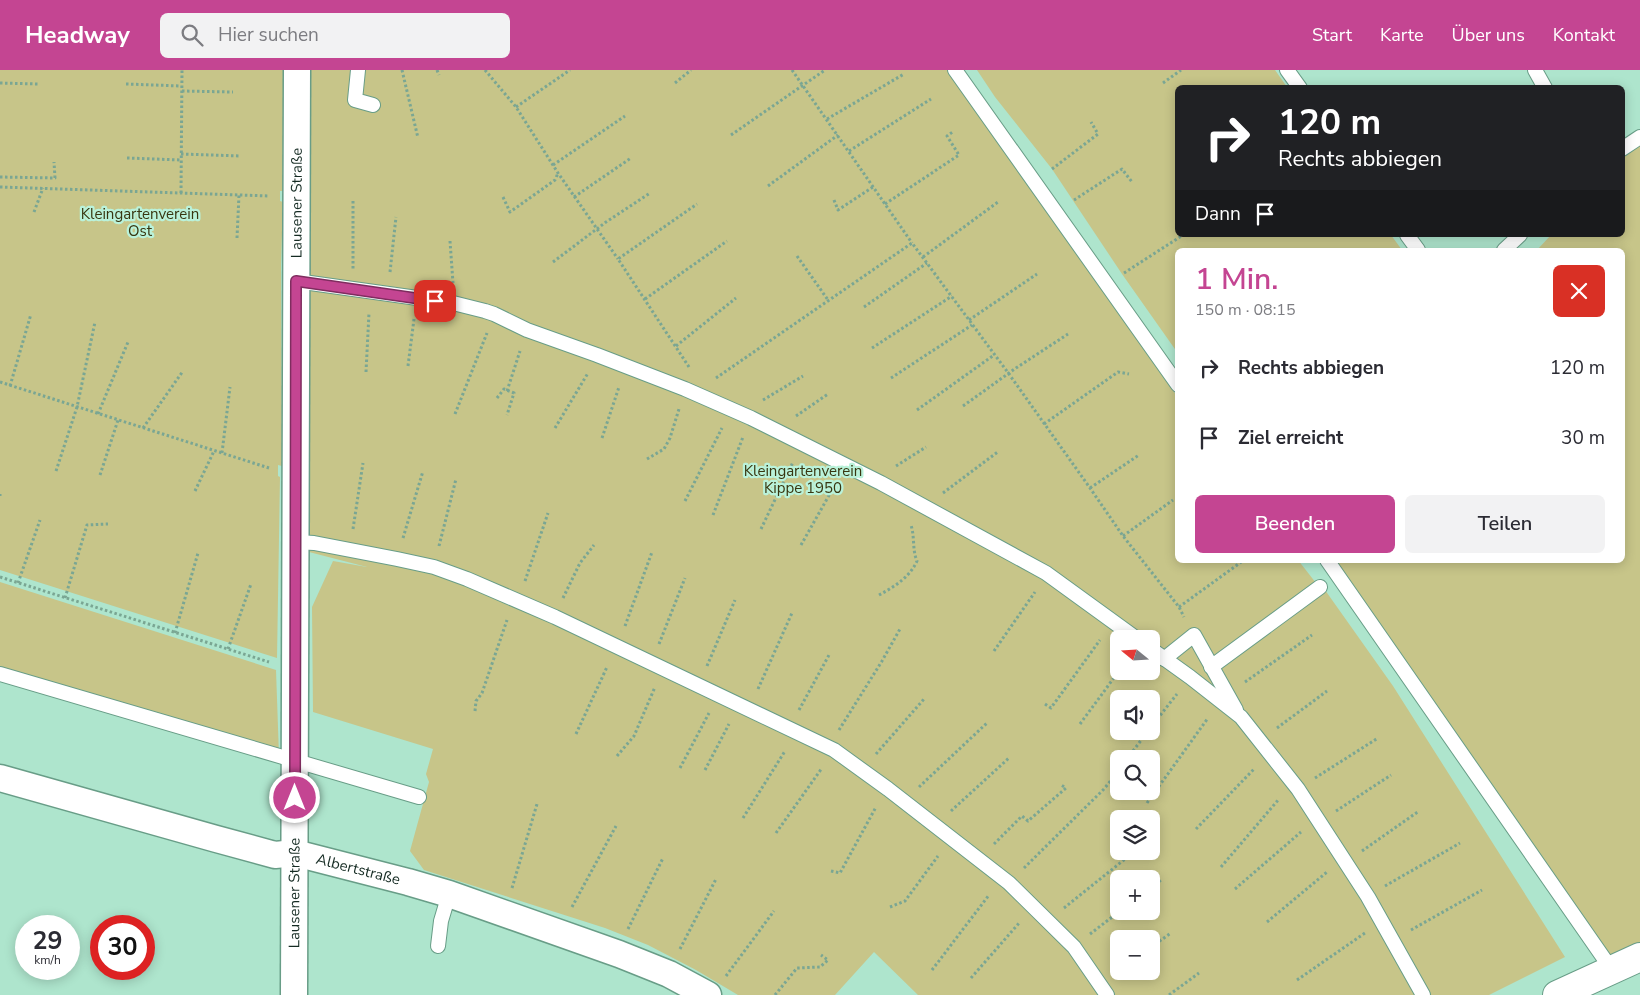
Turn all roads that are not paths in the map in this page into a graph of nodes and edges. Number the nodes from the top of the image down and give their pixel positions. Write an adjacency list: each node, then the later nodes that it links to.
1 (297, 70): 15 (street, Lausener Straße)
2 (358, 70): 8 (lane)
3 (955, 70): 16 (lane)
4 (1287, 70): 6 (lane)
5 (1535, 70): 7 (lane)
6 (1298, 85)
7 (1543, 85)
8 (373, 105)
9 (1640, 137): 10 (lane)
10 (1625, 147)
11 (1408, 237): 13 (lane)
12 (1518, 237): 14 (lane)
13 (1417, 248)
14 (1506, 248)
15 (296, 281): 17 (street, Lausener Straße); 20 (lane)
16 (1175, 381)
17 (296, 542): 26 (street, Lausener Straße); 36 (lane)
18 (1329, 563): 33 (lane)
19 (1320, 587): 23 (lane)
20 (1126, 630)
21 (1160, 656): 22 (lane)
22 (1164, 659): 23 (lane); 25 (lane)
23 (1211, 667): 25 (lane)
24 (0, 674): 26 (lane)
25 (1224, 699): 37 (lane)
26 (295, 761): 28 (lane); 29 (street, Lausener Straße)
27 (0, 778): 29 (street, Albertstraße)
28 (419, 798)
29 (295, 853): 30 (street, Albertstraße); 34 (street, Lausener Straße)
30 (449, 894): 31 (lane); 35 (street, Albertstraße)
31 (438, 946)
32 (1640, 957): 33 (main road)
33 (1612, 970): 38 (main road)
34 (294, 995)
35 (708, 995)
36 (1107, 995)
37 (1423, 995)
38 (1557, 995)

